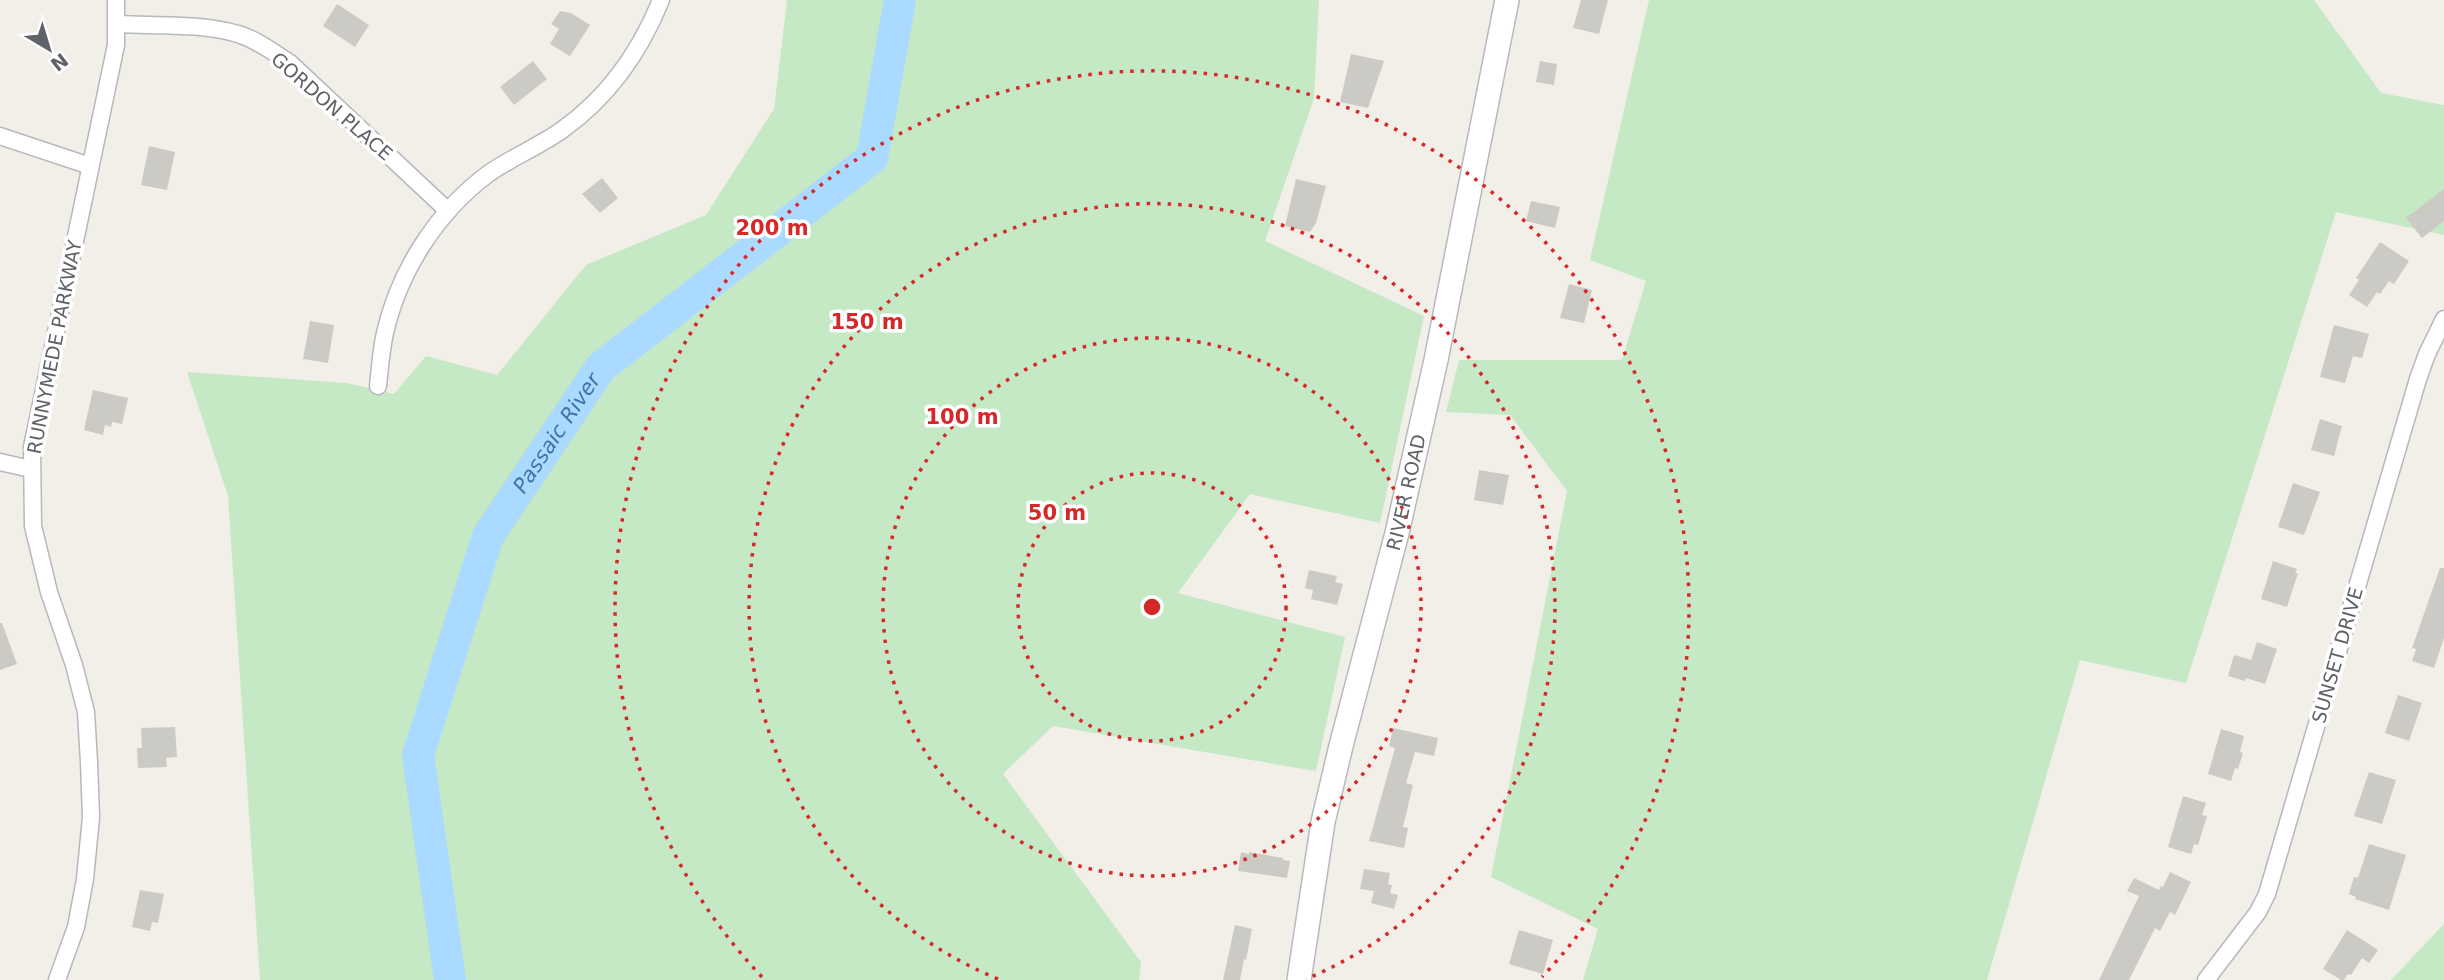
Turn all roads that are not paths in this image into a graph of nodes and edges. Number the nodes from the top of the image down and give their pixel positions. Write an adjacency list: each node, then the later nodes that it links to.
1 (116, 0): 4 (street, RUNNYMEDE PARKWAY)
2 (661, 0): 7 (street)
3 (1507, 0): 13 (street, RIVER ROAD)
4 (117, 24): 6 (street, RUNNYMEDE PARKWAY); 7 (street, GORDON PLACE)
5 (0, 136): 6 (street)
6 (90, 166): 11 (street, RUNNYMEDE PARKWAY)
7 (448, 211): 9 (street)
8 (2444, 319): 14 (street, SUNSET DRIVE)
9 (378, 386)
10 (0, 462): 11 (street)
11 (31, 469): 12 (street, RUNNYMEDE PARKWAY)
12 (57, 980)
13 (1299, 980)
14 (2206, 980)

